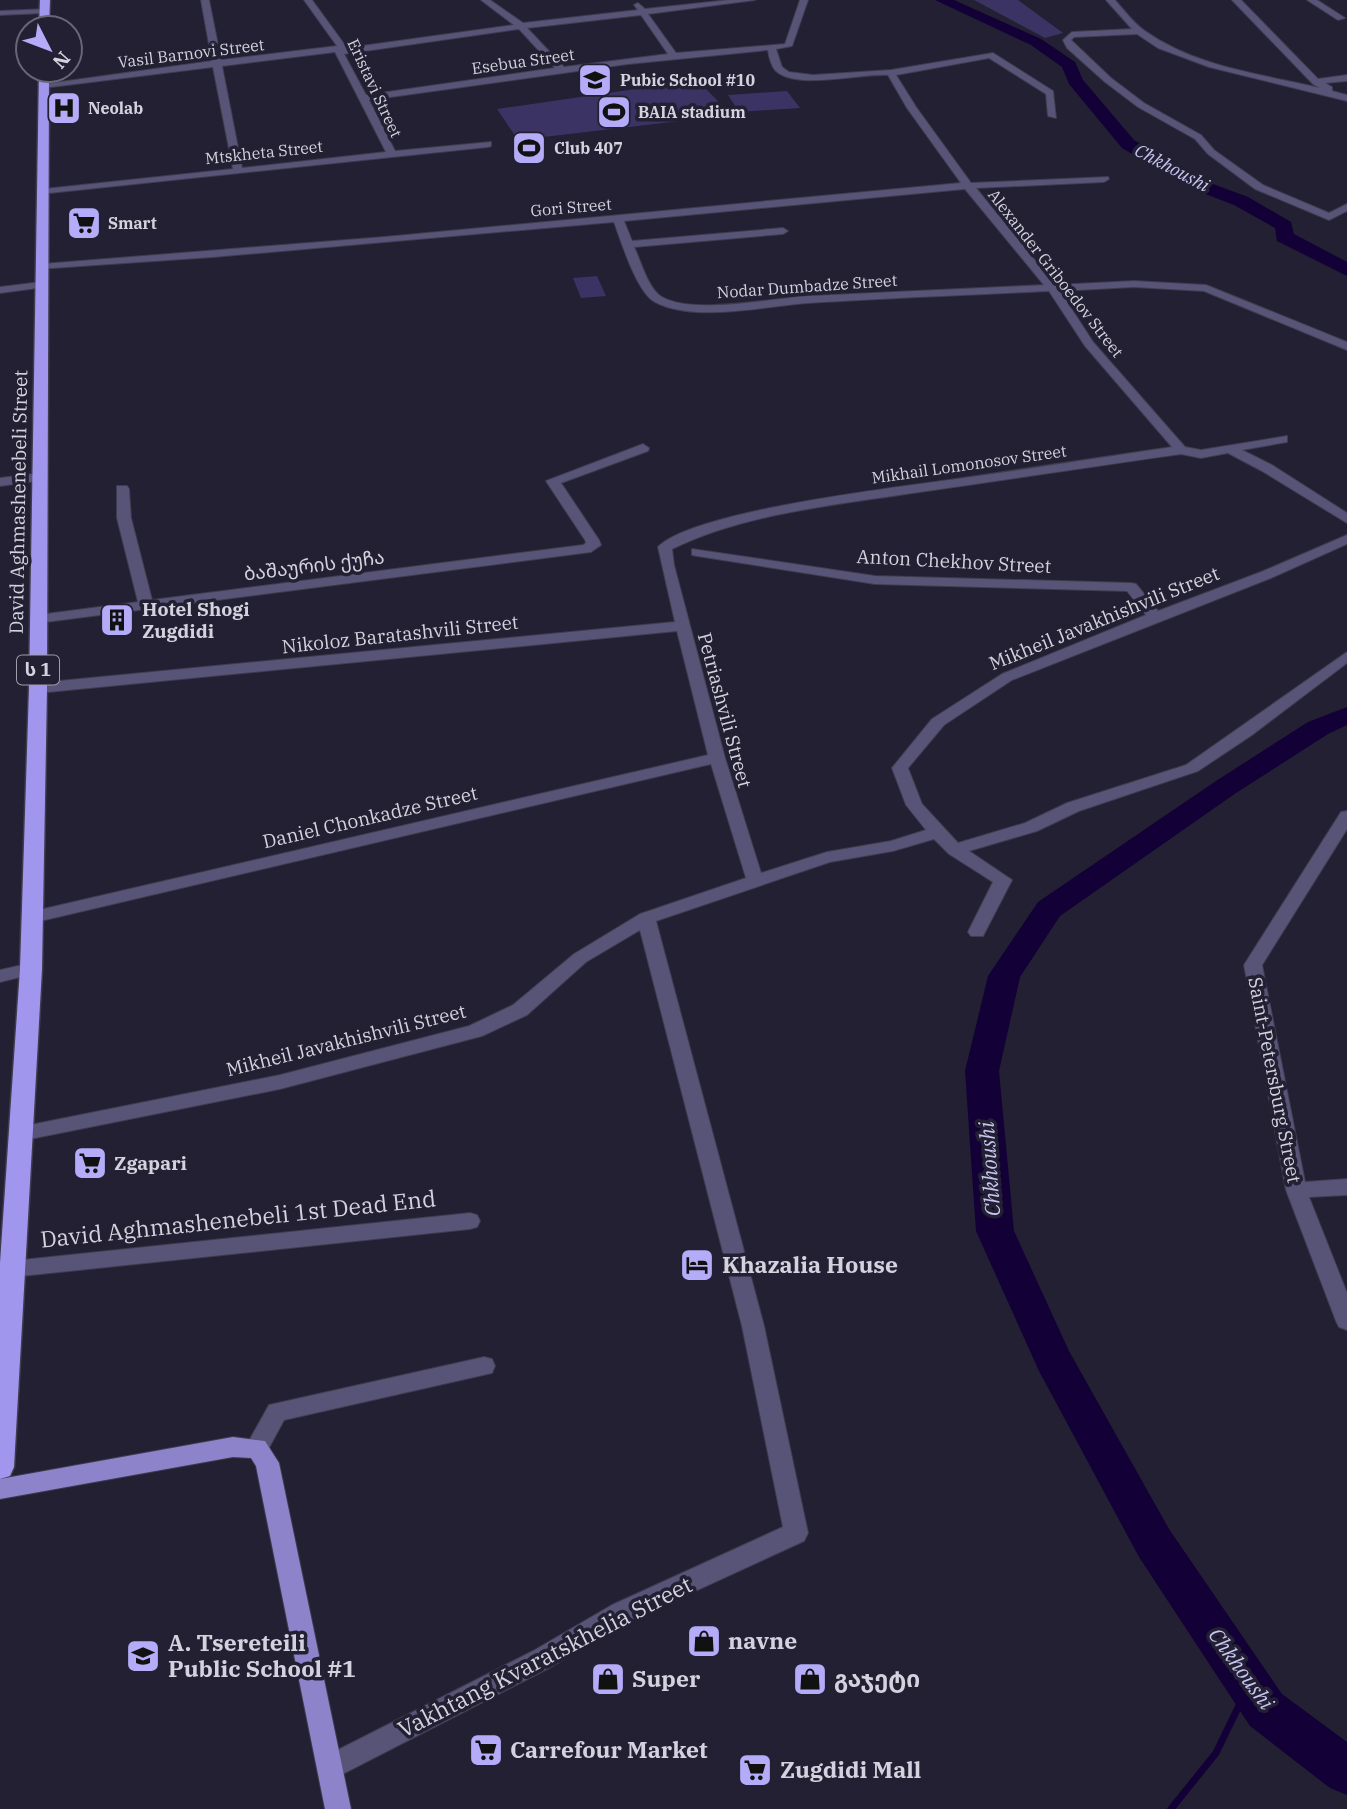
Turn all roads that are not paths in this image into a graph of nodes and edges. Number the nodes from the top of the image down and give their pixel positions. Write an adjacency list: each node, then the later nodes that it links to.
1 (205, 0): 19 (street)
2 (308, 0): 17 (street, Eristavi Street)
3 (485, 0): 14 (street)
4 (633, 0): 11 (street)
5 (751, 0): 11 (street, Vasil Barnovi Street)
6 (804, 0): 16 (street)
7 (1111, 0): 15 (street)
8 (1236, 0): 24 (street)
9 (1311, 0): 13 (street)
10 (44, 6): 12 (street)
11 (643, 11): 14 (street, Vasil Barnovi Street); 18 (street)
12 (0, 13)
13 (1341, 18)
14 (521, 26): 17 (street, Vasil Barnovi Street); 20 (street)
15 (1139, 32): 27 (street); 35 (street)
16 (771, 47): 18 (street, Esebua Street); 21 (street)
17 (341, 50): 19 (street, Vasil Barnovi Street); 26 (street, Eristavi Street)
18 (674, 57): 20 (street, Esebua Street)
19 (216, 65): 22 (street, Vasil Barnovi Street); 31 (street)
20 (562, 70): 26 (street, Esebua Street)
21 (891, 73): 28 (street); 33 (street, Alexander Griboedov Street)
22 (84, 74)
23 (1347, 78): 24 (street)
24 (1316, 82): 27 (street)
25 (43, 84): 34 (highway, David Aghmashenebeli Street / ს 1)
26 (363, 98): 30 (street, Eristavi Street)
27 (1347, 98)
28 (1053, 116)
29 (488, 144): 30 (street, Mtskheta Street)
30 (392, 155): 31 (street, Mtskheta Street)
31 (238, 171): 34 (street, Mtskheta Street)
32 (1104, 179): 33 (street, Gori Street)
33 (969, 187): 36 (street, Gori Street); 40 (street, Alexander Griboedov Street)
34 (44, 192): 39 (highway, David Aghmashenebeli Street / ს 1)
35 (1347, 207)
36 (617, 218): 38 (street, Nodar Dumbadze Street); 39 (street, Gori Street)
37 (783, 231): 38 (street)
38 (629, 244): 40 (street, Nodar Dumbadze Street)
39 (42, 276): 41 (street, Gori Street); 47 (highway, David Aghmashenebeli Street / ს 1)
40 (1052, 288): 42 (street, Nodar Dumbadze Street); 46 (street, Alexander Griboedov Street)
41 (0, 289)
42 (1347, 346)
43 (1283, 439): 45 (street, Mikhail Lomonosov Street)
44 (643, 448): 54 (street, ბაშაურის ქუჩა)
45 (1230, 449): 46 (street, Mikhail Lomonosov Street); 50 (street)
46 (1181, 450): 52 (street, Mikhail Lomonosov Street)
47 (40, 477): 48 (street); 56 (highway, David Aghmashenebeli Street / ს 1)
48 (0, 482)
49 (122, 489): 54 (street)
50 (1347, 519)
51 (1347, 539): 55 (street, Mikheil Javakhishvili Street)
52 (665, 547): 57 (street, Petriashvili Street)
53 (697, 552): 55 (street, Anton Chekhov Street)
54 (146, 605): 56 (street, ბაშაურის ქუჩა)
55 (1155, 617): 62 (street, Mikheil Javakhishvili Street)
56 (38, 619): 59 (highway, David Aghmashenebeli Street / ს 1)
57 (682, 626): 59 (street, Nikoloz Baratashvili Street); 60 (street, Petriashvili Street)
58 (1347, 656): 63 (street)
59 (38, 688): 65 (highway, David Aghmashenebeli Street / ს 1)
60 (717, 758): 64 (street, Petriashvili Street); 65 (street, Daniel Chonkadze Street)
61 (1347, 816): 72 (street, Saint-Petersburg Street)
62 (937, 832): 63 (street); 64 (street, Mikheil Javakhishvili Street)
63 (955, 850): 67 (street)
64 (755, 881): 66 (street, Mikheil Javakhishvili Street)
65 (32, 917): 68 (highway, David Aghmashenebeli Street / ს 1)
66 (646, 918): 70 (street, Mikheil Javakhishvili Street); 80 (street, Vakhtang Kvaratskhelia Street)
67 (977, 932)
68 (31, 969): 69 (street); 70 (highway, David Aghmashenebeli Street / ს 1)
69 (0, 976)
70 (20, 1134): 74 (highway, David Aghmashenebeli Street / ს 1)
71 (1347, 1187): 72 (street)
72 (1296, 1189): 75 (street, Saint-Petersburg Street)
73 (470, 1221): 74 (street, David Aghmashenebeli 1st Dead End)
74 (12, 1269): 78 (highway, ს 1)
75 (1347, 1321)
76 (484, 1366): 77 (street)
77 (257, 1448): 79 (main road); 80 (main road)
78 (0, 1468)
79 (0, 1489)
80 (331, 1767): 81 (main road)
81 (338, 1809)

